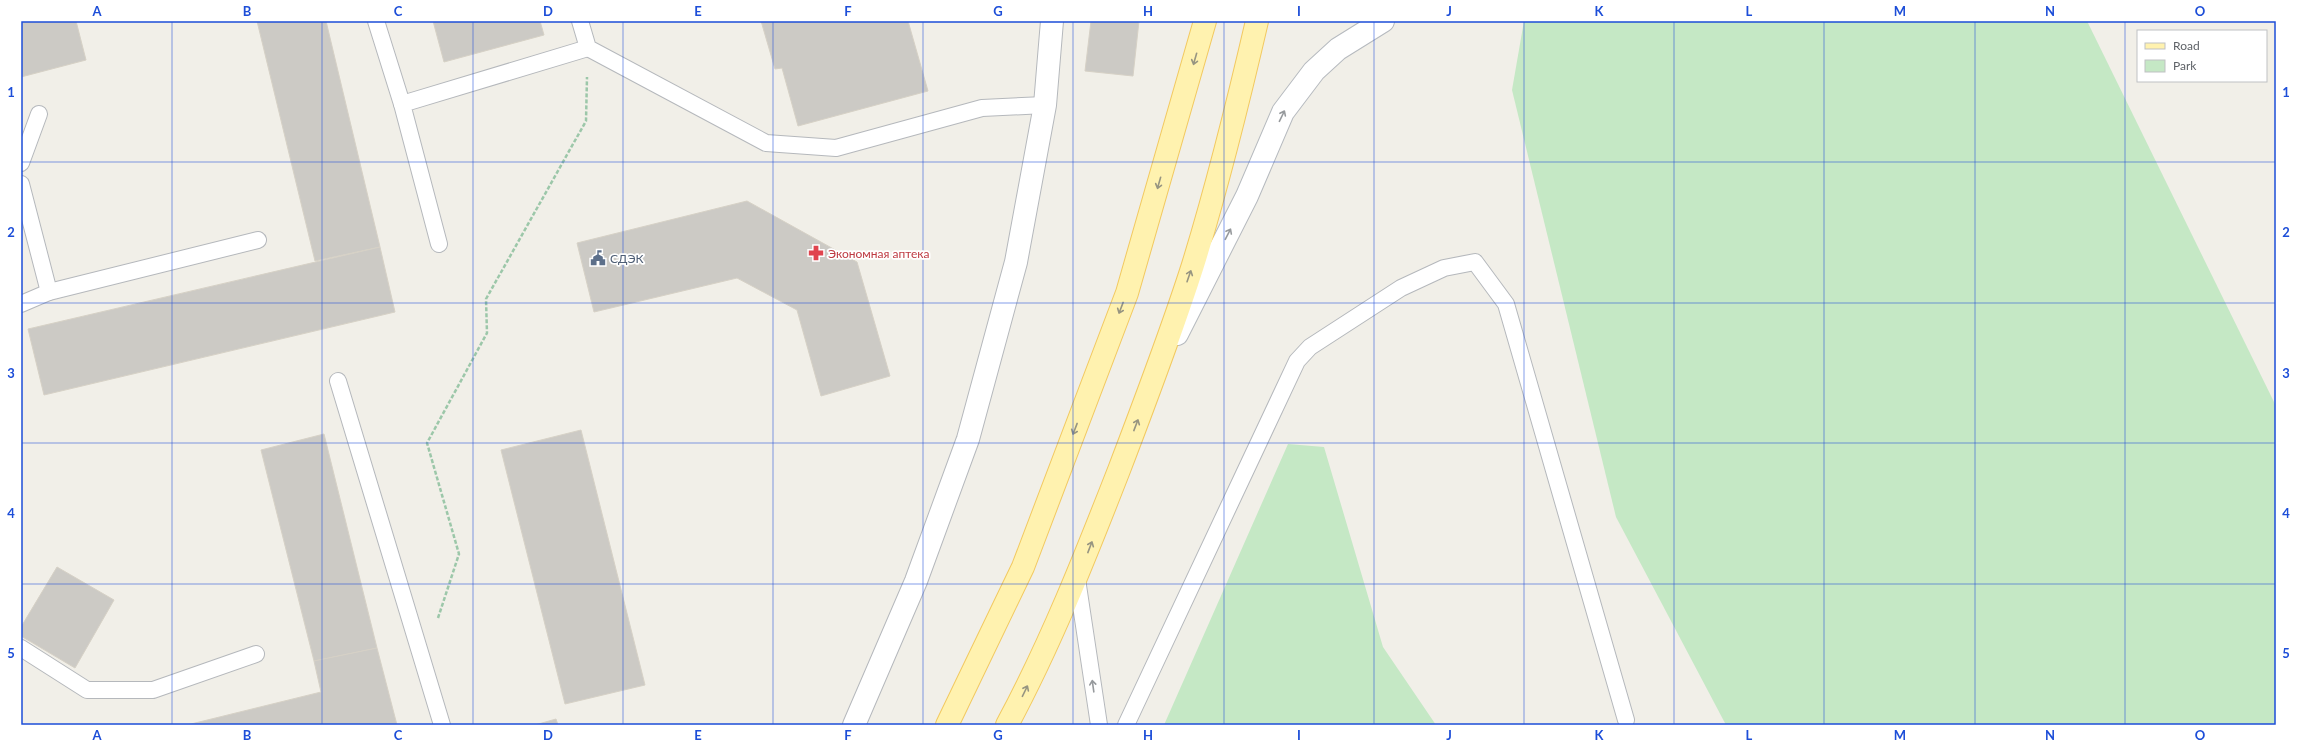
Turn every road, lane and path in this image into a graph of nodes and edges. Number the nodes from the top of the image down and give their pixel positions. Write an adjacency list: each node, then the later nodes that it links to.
1 (376, 21): 8 (lane)
2 (580, 21): 7 (lane)
3 (1052, 21): 9 (street)
4 (1205, 21): 26 (main road, one-way to 26)
5 (1257, 21): 18 (main road, one-way to 5)
6 (1383, 21): 18 (street, one-way to 6)
7 (588, 48): 8 (lane); 9 (lane); 22 (path)
8 (402, 104): 14 (lane)
9 (1045, 105): 25 (street)
10 (39, 114): 11 (lane)
11 (21, 163)
12 (21, 184): 15 (lane)
13 (258, 240): 15 (lane)
14 (440, 244)
15 (49, 292): 16 (lane)
16 (21, 304)
17 (338, 381): 22 (lane)
18 (1153, 381): 19 (main road, one-way to 18)
19 (1077, 579): 27 (main road, one-way to 19); 28 (lane, one-way to 19)
20 (21, 648): 21 (lane)
21 (256, 654)
22 (421, 656): 24 (lane)
23 (1626, 720): 29 (lane)
24 (442, 725)
25 (854, 725)
26 (947, 725)
27 (1007, 725)
28 (1099, 725)
29 (1126, 725)

